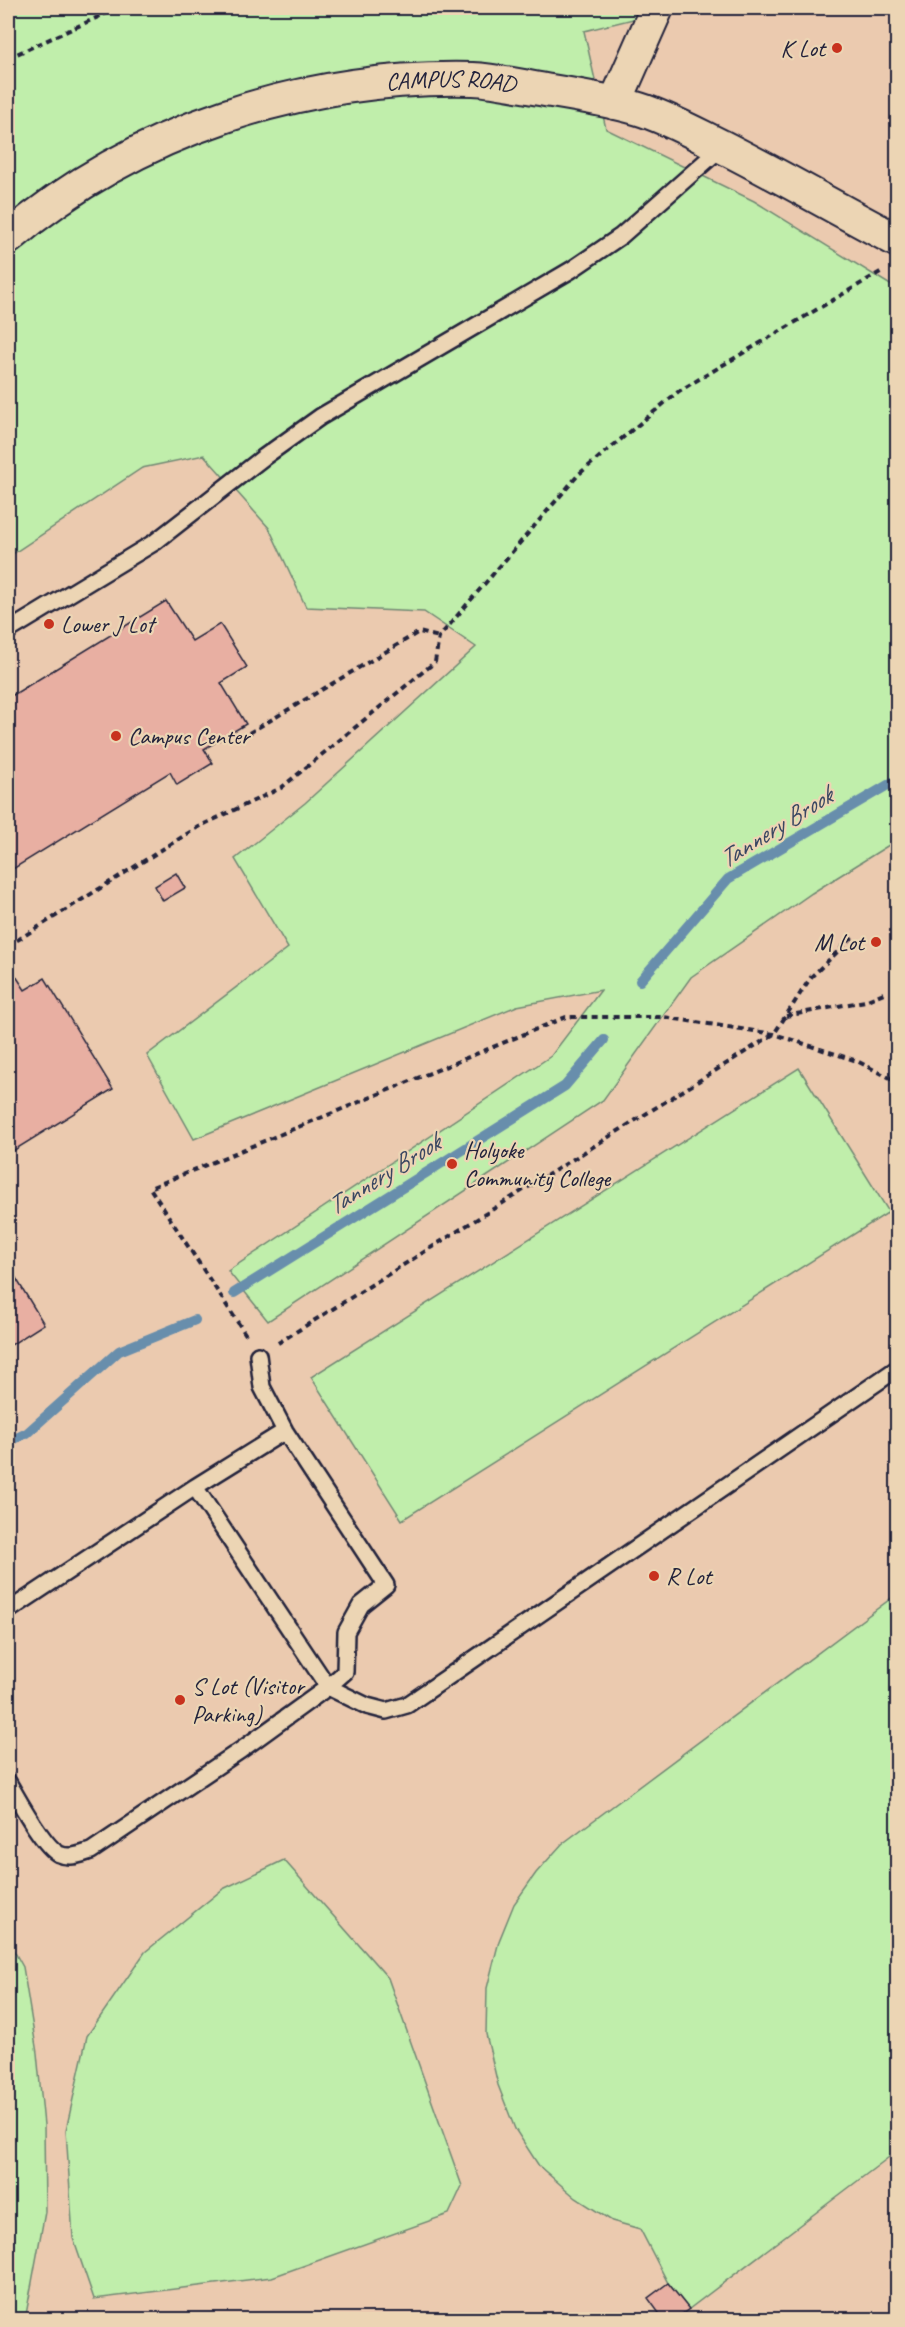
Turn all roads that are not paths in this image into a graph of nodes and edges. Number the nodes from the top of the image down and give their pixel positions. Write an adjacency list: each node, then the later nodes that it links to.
1 (657, 8): 2 (street)
2 (615, 103): 3 (street, CAMPUS ROAD); 4 (street, CAMPUS ROAD)
3 (722, 147): 5 (street, CAMPUS ROAD); 6 (lane)
4 (8, 238)
5 (894, 253)
6 (8, 631)
7 (258, 1355): 9 (lane)
8 (897, 1368): 12 (lane)
9 (285, 1431): 10 (lane); 12 (lane)
10 (195, 1487): 11 (lane); 12 (lane)
11 (8, 1611)
12 (328, 1687): 13 (lane)
13 (8, 1782)

